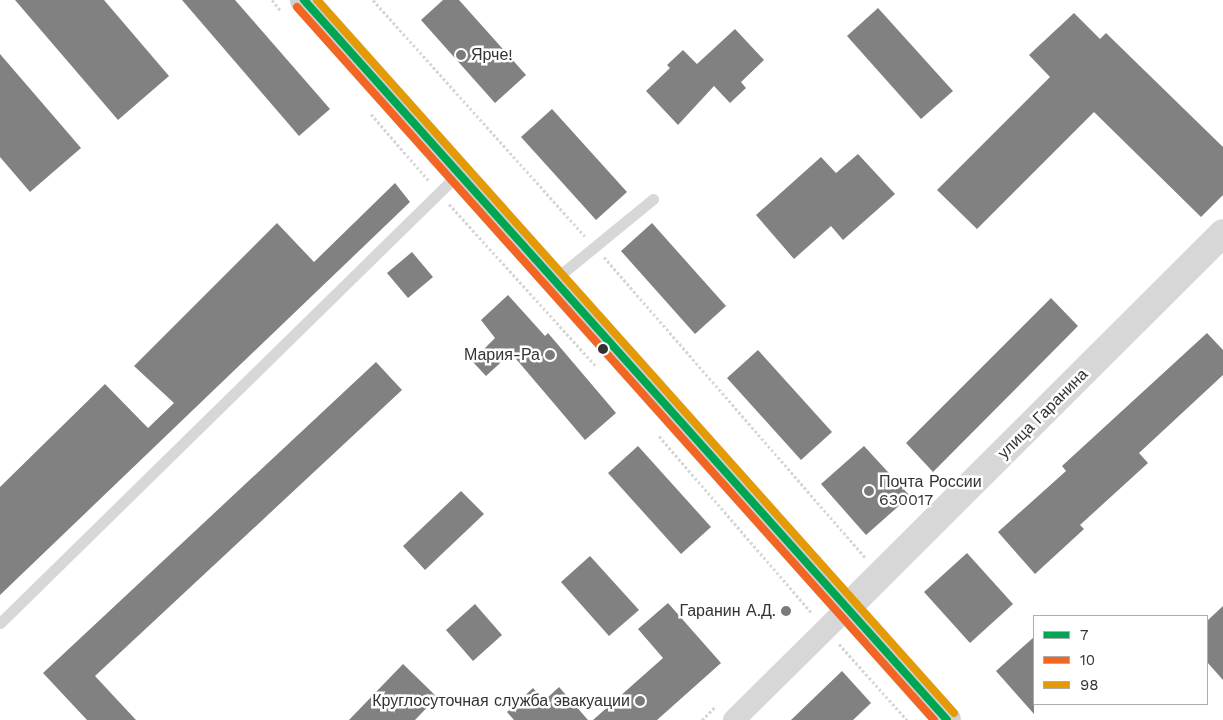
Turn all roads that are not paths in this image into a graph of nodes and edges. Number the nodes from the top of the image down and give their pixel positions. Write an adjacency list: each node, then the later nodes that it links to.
1 (294, 7): 2 (main road)
2 (458, 174): 5 (main road); 7 (lane)
3 (653, 199): 5 (lane)
4 (1223, 233): 6 (street, улица Гаранина)
5 (554, 280): 6 (main road)
6 (846, 609): 8 (street, улица Гаранина); 9 (main road)
7 (0, 623)
8 (734, 720)
9 (947, 720)

